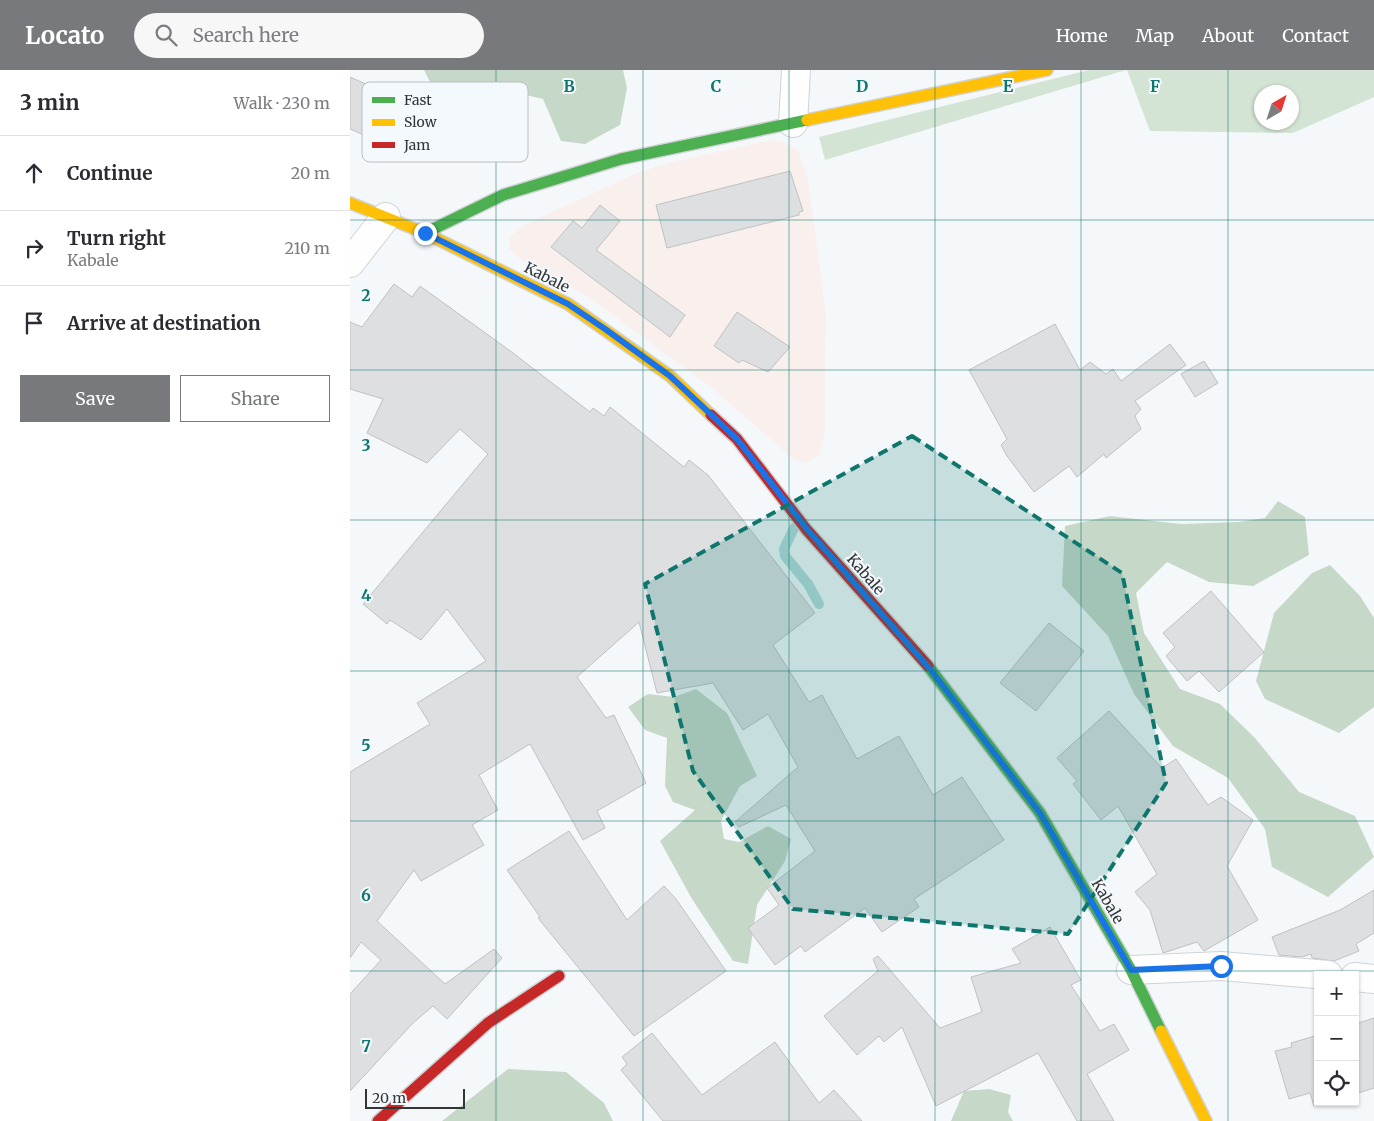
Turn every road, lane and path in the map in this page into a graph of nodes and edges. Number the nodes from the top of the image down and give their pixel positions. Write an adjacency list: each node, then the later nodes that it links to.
1 (796, 70): 3 (street)
2 (1047, 70): 3 (street)
3 (793, 122): 6 (street)
4 (350, 203): 5 (street, Kabale)
5 (386, 217): 6 (street, Kabale); 7 (street)
6 (425, 233): 8 (street, Kabale)
7 (350, 263)
8 (1131, 970): 9 (street); 14 (street, Kabale)
9 (1314, 974)
10 (559, 976): 13 (street)
11 (1359, 977): 12 (street)
12 (1374, 979)
13 (378, 1121)
14 (1206, 1121)

